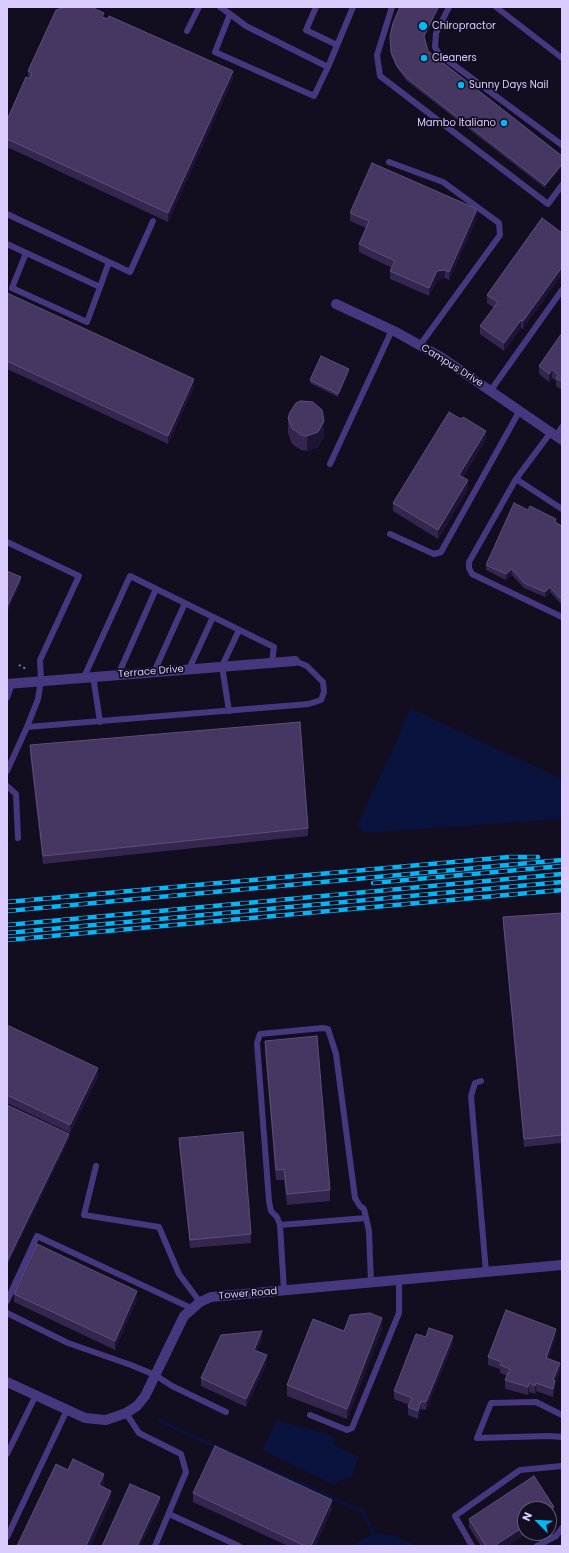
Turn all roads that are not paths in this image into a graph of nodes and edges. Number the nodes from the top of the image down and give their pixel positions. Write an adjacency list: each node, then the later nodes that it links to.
1 (199, 7): 9 (lane)
2 (220, 7): 8 (lane)
3 (316, 7): 10 (lane)
4 (353, 7): 10 (lane)
5 (392, 7): 15 (lane)
6 (449, 7): 13 (lane)
7 (496, 7): 11 (lane)
8 (230, 14): 12 (lane); 12 (lane)
9 (187, 31)
10 (337, 45): 12 (lane)
11 (562, 58)
12 (328, 66)
13 (562, 145)
14 (389, 162): 25 (lane)
15 (562, 185)
16 (7, 214): 20 (lane)
17 (153, 221): 20 (lane)
18 (7, 244): 19 (lane)
19 (26, 253): 21 (lane); 21 (lane)
20 (109, 262): 21 (lane)
21 (100, 288)
22 (562, 290): 26 (lane)
23 (336, 304): 24 (street, Campus Drive)
24 (392, 330): 25 (street, Campus Drive); 29 (lane)
25 (420, 345): 26 (street, Campus Drive)
26 (491, 390): 27 (street, Campus Drive)
27 (520, 410): 28 (street, Campus Drive); 32 (lane)
28 (558, 433): 30 (lane)
29 (330, 464)
30 (516, 479): 31 (lane); 37 (lane)
31 (562, 509)
32 (390, 534)
33 (7, 542): 46 (lane)
34 (156, 589): 35 (lane); 44 (lane); 45 (lane)
35 (185, 603): 36 (lane); 43 (lane)
36 (213, 617): 38 (lane); 42 (lane)
37 (562, 617)
38 (240, 630): 40 (lane); 41 (lane)
39 (294, 660): 40 (street, Terrace Drive); 49 (lane)
40 (272, 662): 41 (street, Terrace Drive)
41 (222, 666): 42 (street, Terrace Drive); 49 (lane)
42 (189, 669): 43 (street, Terrace Drive)
43 (154, 672): 44 (street, Terrace Drive)
44 (118, 674): 45 (street, Terrace Drive)
45 (88, 677): 46 (street, Terrace Drive); 50 (lane)
46 (41, 681): 47 (street, Terrace Drive); 51 (lane)
47 (10, 684): 48 (lane)
48 (7, 698)
49 (229, 711): 50 (lane)
50 (100, 722): 51 (lane)
51 (27, 727): 52 (lane)
52 (7, 771)
53 (7, 786): 54 (lane)
54 (18, 838)
55 (481, 1081): 60 (lane)
56 (96, 1166): 65 (lane)
57 (366, 1218): 58 (lane); 58 (lane); 62 (lane)
58 (280, 1225): 63 (lane)
59 (562, 1265): 60 (street, Tower Road)
60 (486, 1272): 61 (street, Tower Road)
61 (399, 1280): 62 (street, Tower Road); 74 (lane)
62 (370, 1282): 63 (street, Tower Road)
63 (284, 1290): 65 (street, Tower Road)
64 (7, 1301): 66 (lane)
65 (200, 1302): 66 (street, Tower Road)
66 (191, 1308): 68 (street, Tower Road)
67 (7, 1313): 68 (lane)
68 (155, 1376): 72 (lane); 73 (street, Tower Road)
69 (7, 1382): 70 (street, Tower Road)
70 (36, 1395): 71 (street, Tower Road); 77 (lane)
71 (67, 1410): 73 (street, Tower Road); 81 (lane)
72 (226, 1412)
73 (126, 1414): 79 (lane)
74 (310, 1415)
75 (562, 1415): 76 (lane)
76 (562, 1437)
77 (7, 1454)
78 (562, 1466): 84 (lane)
79 (169, 1514): 82 (lane); 83 (lane)
80 (562, 1528): 85 (lane)
81 (7, 1537)
82 (155, 1546)
83 (239, 1546)
84 (472, 1546)
85 (537, 1546)

